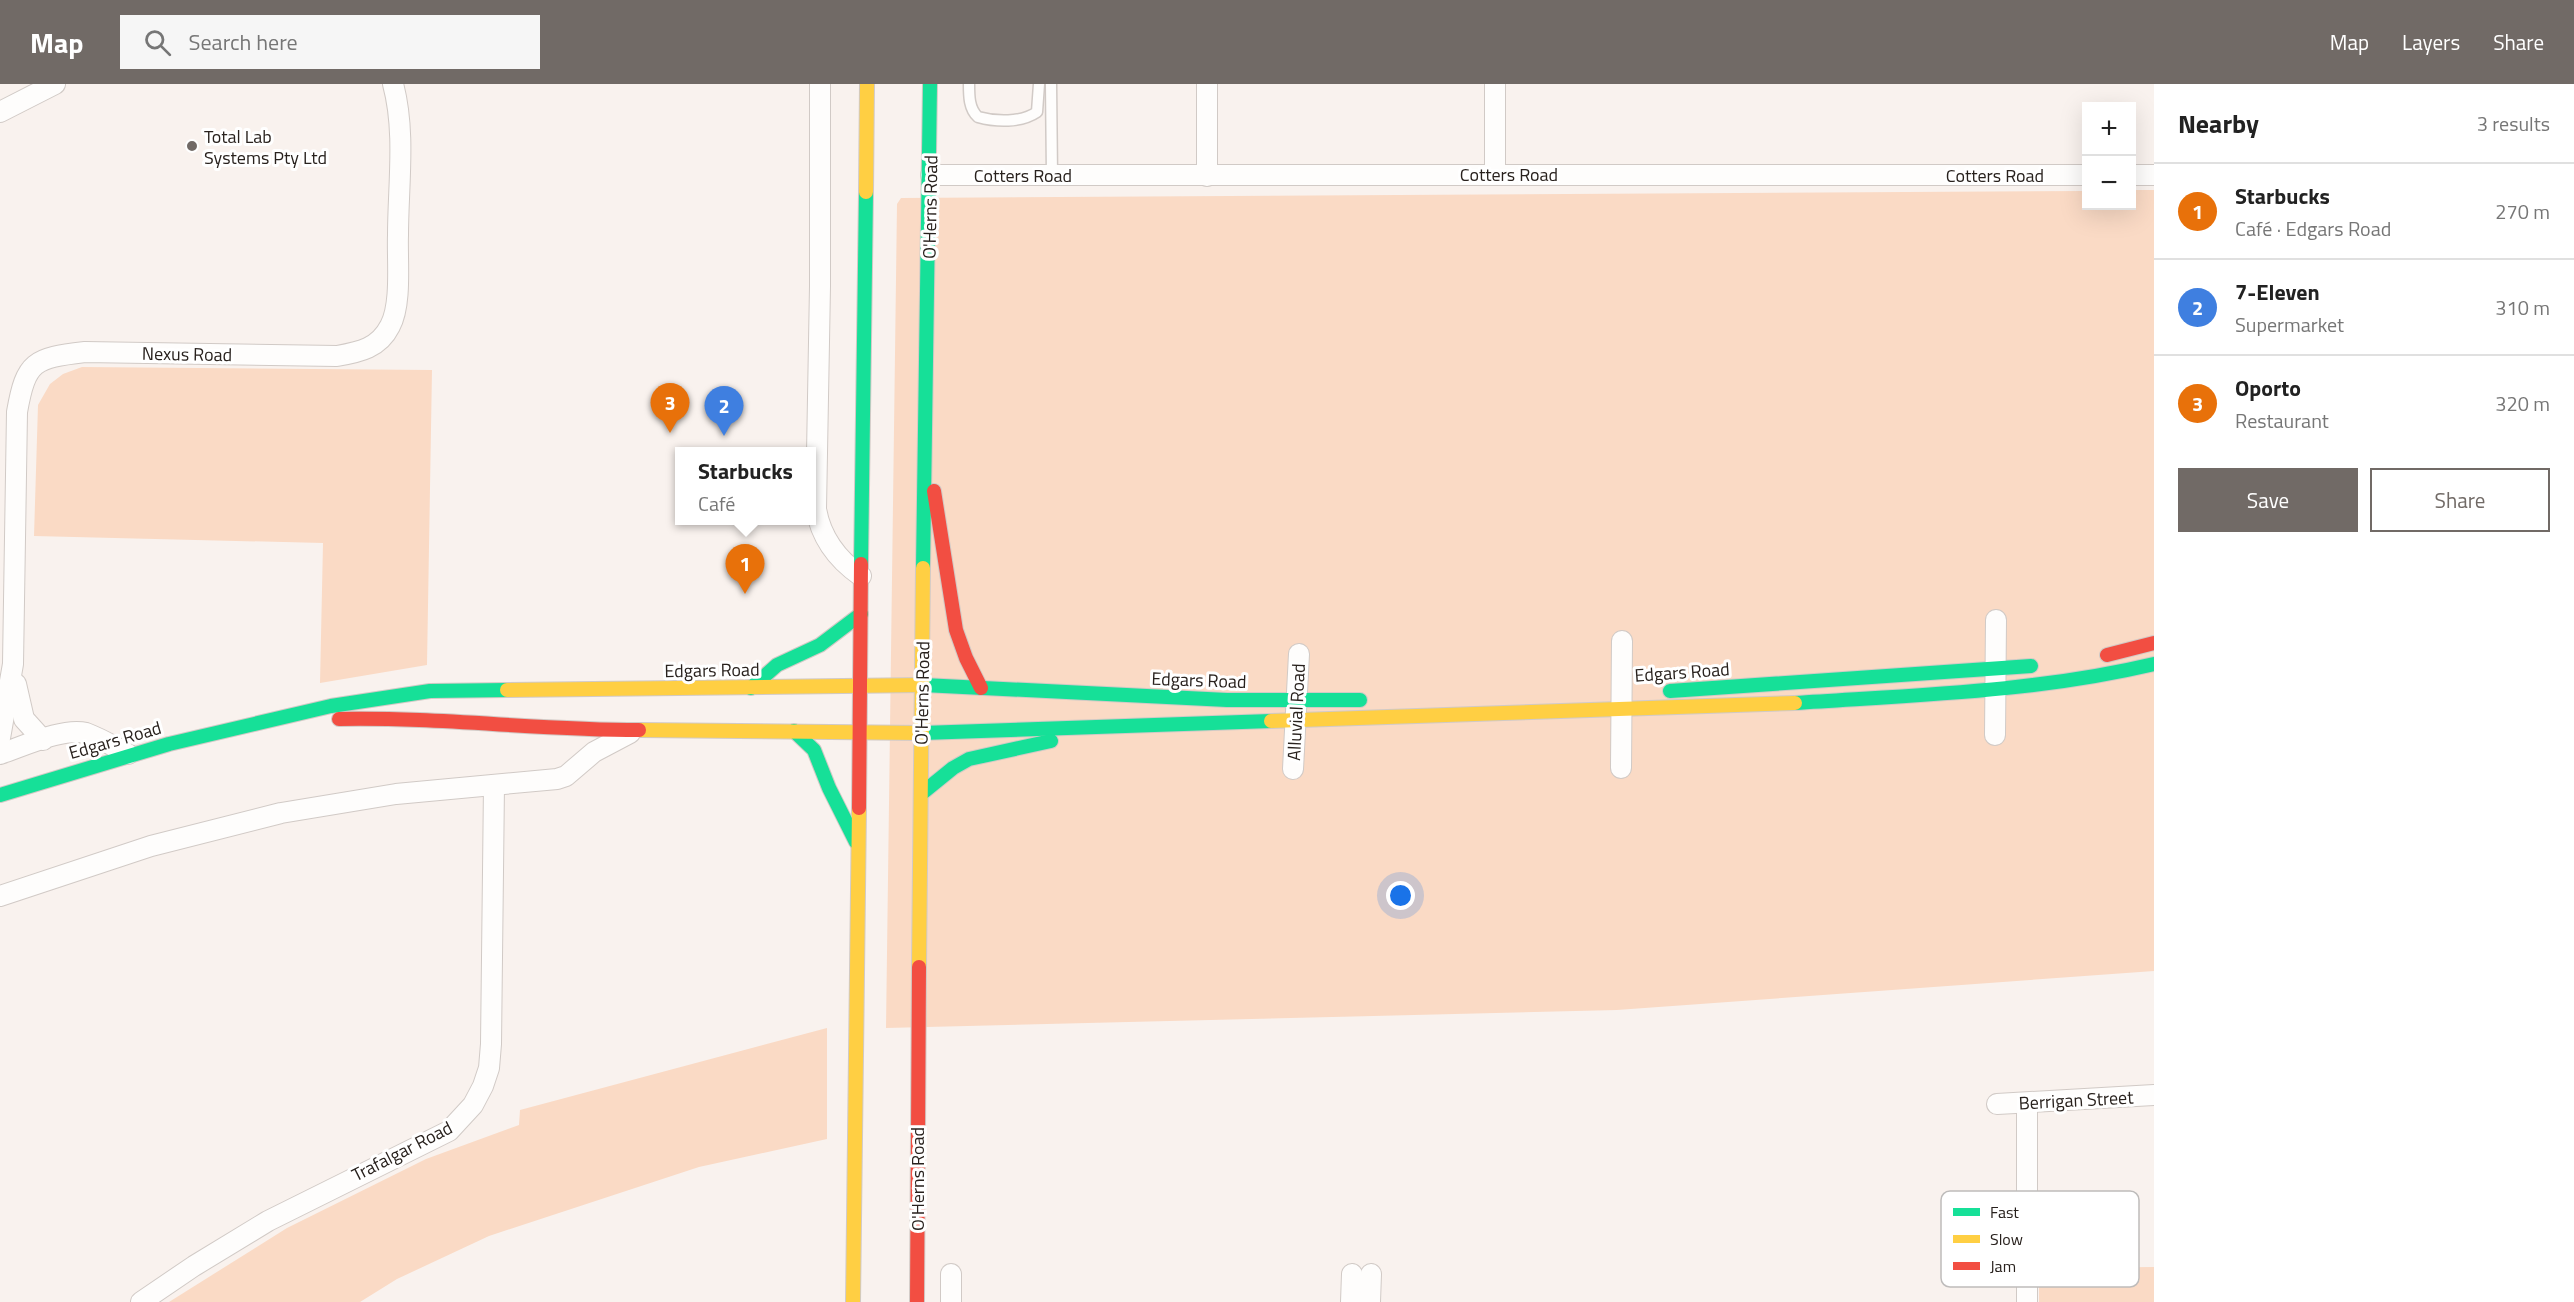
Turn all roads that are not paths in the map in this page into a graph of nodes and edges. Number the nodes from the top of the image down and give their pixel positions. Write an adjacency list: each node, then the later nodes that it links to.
1 (55, 84): 11 (street)
2 (393, 84): 27 (street, Nexus Road)
3 (820, 84): 20 (street)
4 (867, 84): 20 (main road)
5 (930, 84): 13 (main road, O'Herns Road)
6 (969, 84): 7 (lane)
7 (1039, 84)
8 (1051, 84): 14 (lane)
9 (1207, 84): 17 (street)
10 (1495, 84): 12 (street)
11 (0, 112)
12 (1495, 174): 15 (street, Cotters Road); 17 (street, Cotters Road)
13 (931, 175): 14 (street, Cotters Road); 19 (main road, O'Herns Road)
14 (1052, 175): 17 (street, Cotters Road)
15 (2082, 175)
16 (2136, 175): 18 (street)
17 (1206, 176)
18 (2154, 176)
19 (926, 445): 32 (main road, O'Herns Road); 34 (main road)
20 (861, 576): 21 (main road)
21 (861, 614): 31 (main road); 33 (main road)
22 (1996, 620): 30 (street)
23 (1622, 641): 38 (street)
24 (2154, 643): 26 (main road)
25 (1299, 654): 39 (street, Alluvial Road)
26 (2095, 657)
27 (14, 664): 49 (street, Nexus Road); 50 (street, Nexus Road)
28 (2154, 664): 35 (main road, Edgars Road)
29 (2040, 665): 30 (main road, Edgars Road)
30 (1996, 670): 35 (street); 36 (main road, Edgars Road)
31 (860, 685): 32 (main road, Edgars Road); 33 (main road, Edgars Road); 46 (main road)
32 (922, 685): 34 (main road, Edgars Road); 47 (main road, O'Herns Road)
33 (751, 688): 42 (main road, Edgars Road)
34 (981, 688): 39 (main road, Edgars Road)
35 (1995, 690): 38 (main road, Edgars Road); 48 (street)
36 (1658, 692)
37 (1508, 699): 38 (main road, Edgars Road)
38 (1626, 699): 41 (main road, Edgars Road); 53 (street)
39 (1295, 700): 40 (main road, Edgars Road); 41 (street, Alluvial Road)
40 (1378, 700)
41 (1295, 721): 43 (main road, Edgars Road); 54 (street, Alluvial Road)
42 (242, 725): 44 (main road, Edgars Road); 52 (main road, Edgars Road)
43 (1108, 727): 47 (main road, Edgars Road); 56 (main road)
44 (637, 729): 45 (main road, Edgars Road); 55 (street)
45 (794, 731): 46 (main road, Edgars Road); 58 (main road)
46 (859, 732): 47 (main road, Edgars Road); 58 (main road)
47 (922, 733): 56 (main road, O'Herns Road)
48 (1995, 735)
49 (0, 738)
50 (43, 740): 51 (street); 52 (street)
51 (0, 754)
52 (128, 754): 57 (main road, Edgars Road)
53 (1621, 768)
54 (1293, 769)
55 (494, 785): 59 (street); 65 (street, Trafalgar Road)
56 (921, 794): 67 (main road, O'Herns Road)
57 (0, 795)
58 (858, 845): 66 (main road)
59 (0, 896)
60 (2154, 1095): 61 (street, Berrigan Street)
61 (2027, 1103): 62 (street, Berrigan Street); 63 (street)
62 (1997, 1104)
63 (2027, 1191)
64 (951, 1274): 68 (street)
65 (141, 1302)
66 (853, 1302)
67 (916, 1302)
68 (951, 1302)
69 (1351, 1302): 70 (street)
70 (1370, 1302)

